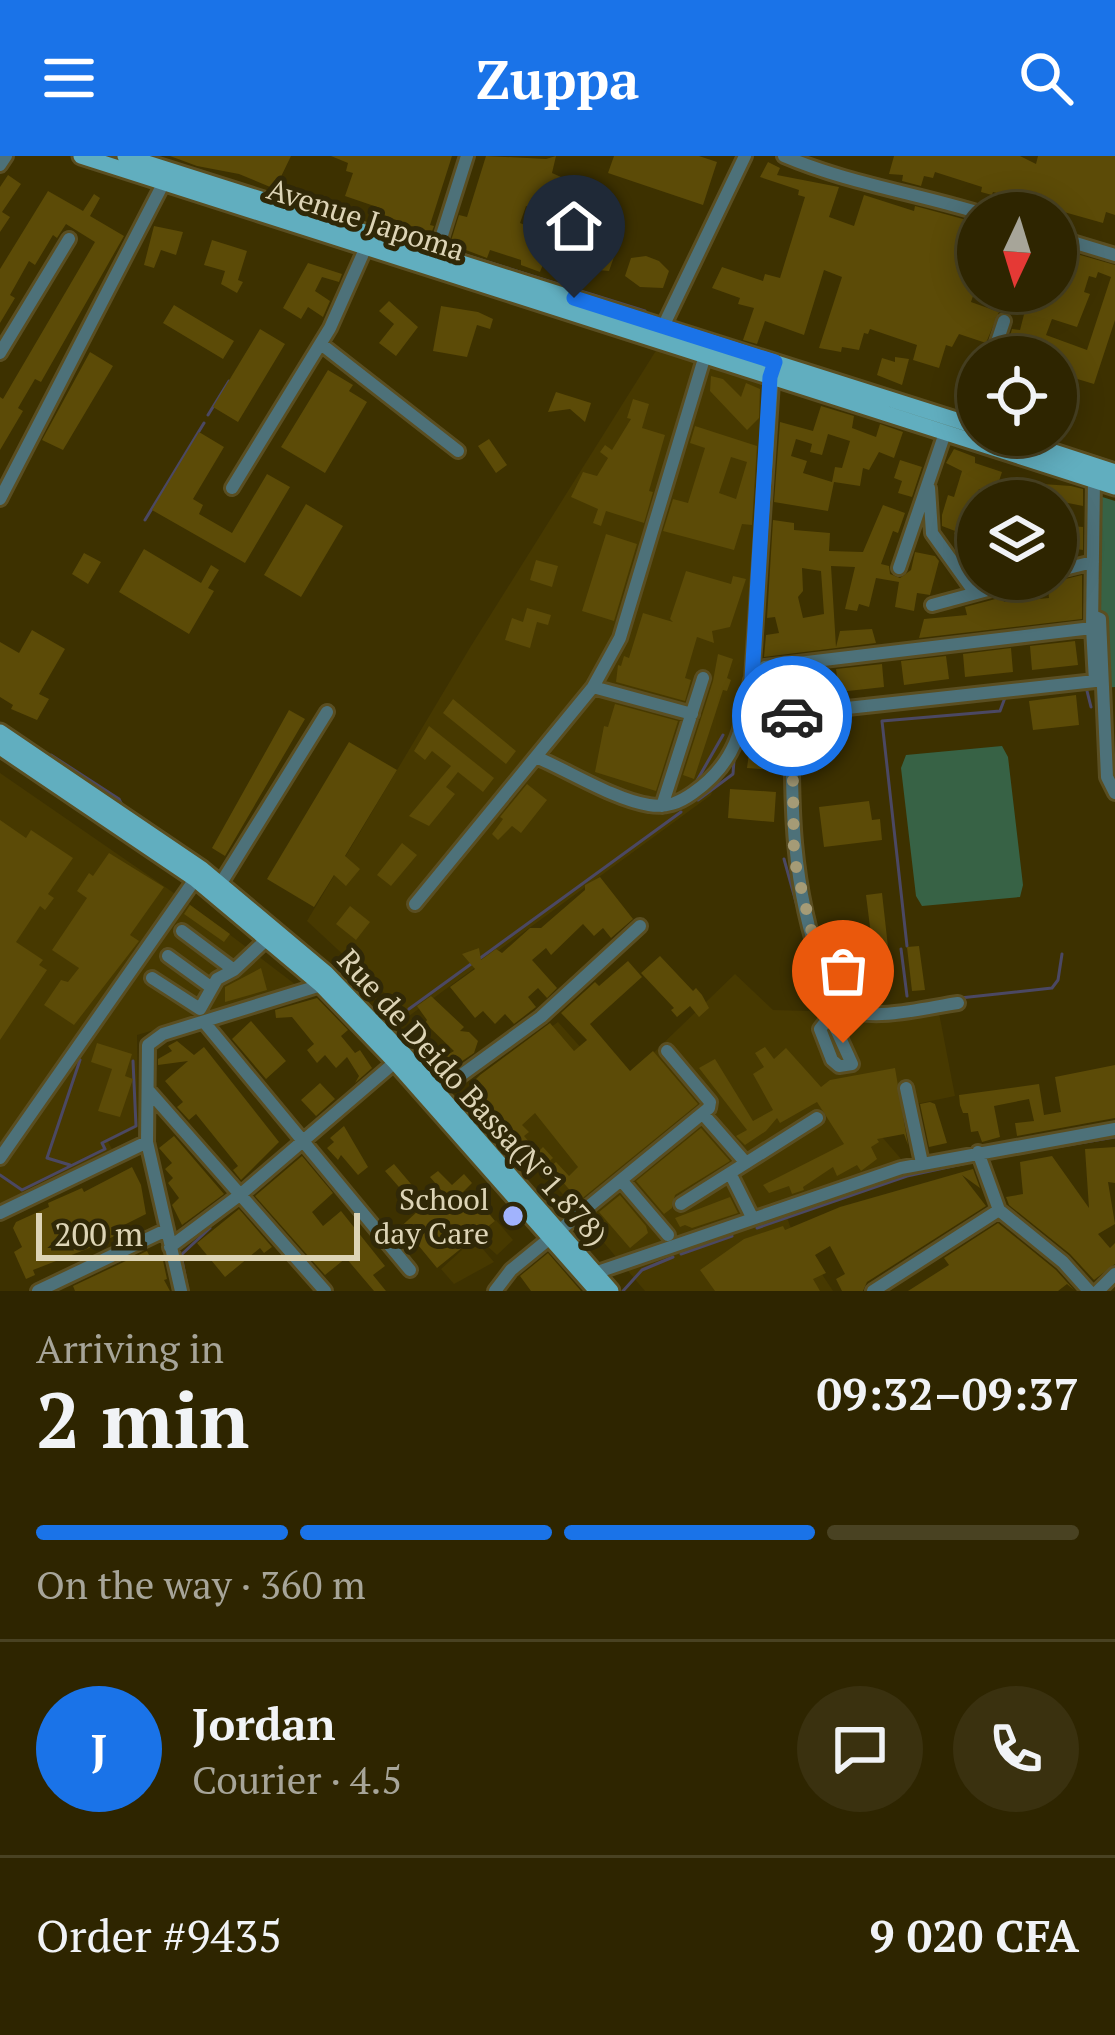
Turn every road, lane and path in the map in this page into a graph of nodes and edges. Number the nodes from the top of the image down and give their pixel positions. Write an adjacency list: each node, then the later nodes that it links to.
1 (6, 156): 7 (street)
2 (81, 156): 8 (main road, Avenue Japoma)
3 (125, 156): 13 (main road, Avenue Japoma)
4 (467, 156): 13 (street)
5 (745, 156): 16 (street)
6 (784, 156): 9 (street)
7 (0, 165)
8 (163, 184): 12 (main road, Avenue Japoma); 31 (street)
9 (957, 206)
10 (69, 239): 20 (street)
11 (1077, 243): 14 (street)
12 (366, 248): 16 (main road, Avenue Japoma); 18 (street)
13 (436, 254): 16 (main road, Avenue Japoma)
14 (1115, 255)
15 (1004, 321): 17 (street)
16 (660, 333): 19 (main road, Avenue Japoma)
17 (999, 336)
18 (320, 344): 24 (street); 30 (street)
19 (708, 348): 21 (main road, Avenue Japoma); 42 (street)
20 (0, 353)
21 (772, 369): 22 (main road, Avenue Japoma); 23 (main road, Avenue Japoma); 41 (street)
22 (957, 421)
23 (945, 433): 27 (main road, Avenue Japoma); 28 (street)
24 (458, 451)
25 (1066, 456): 26 (main road)
26 (1115, 472)
27 (1094, 481): 29 (main road, Avenue Japoma); 32 (street)
28 (928, 482): 34 (street); 35 (street)
29 (1115, 487)
30 (232, 488)
31 (0, 499)
32 (1093, 562): 33 (street); 38 (street)
33 (1077, 566)
34 (957, 567)
35 (899, 568)
36 (957, 598): 37 (street)
37 (932, 605)
38 (1092, 622): 39 (street); 45 (street); 49 (street)
39 (765, 667)
40 (704, 678): 44 (street)
41 (752, 679): 45 (street); 50 (street)
42 (593, 687): 44 (street); 48 (street)
43 (327, 712): 52 (street)
44 (692, 714): 50 (street)
45 (792, 714): 63 (street)
46 (0, 732): 51 (main road, Rue de Deido Bassa(N°1.878))
47 (0, 747): 51 (main road)
48 (536, 757): 50 (street); 53 (street)
49 (1115, 793)
50 (662, 806)
51 (199, 874): 52 (main road, Rue de Deido Bassa(N°1.878)); 56 (main road); 77 (street)
52 (221, 883): 67 (main road, Rue de Deido Bassa(N°1.878))
53 (415, 904)
54 (640, 926): 70 (street)
55 (182, 931): 58 (street)
56 (267, 939): 58 (street); 60 (main road)
57 (168, 956): 61 (street)
58 (235, 970): 61 (street)
59 (152, 978): 61 (street)
60 (321, 986): 65 (street); 67 (main road)
61 (212, 988)
62 (958, 1003): 63 (street)
63 (840, 1004): 64 (street)
64 (831, 1018)
65 (204, 1022): 69 (street); 75 (street)
66 (667, 1051): 71 (street)
67 (400, 1058): 70 (main road, Rue de Deido Bassa(N°1.878)); 75 (street); 89 (main road)
68 (905, 1088): 79 (street)
69 (147, 1089): 74 (street); 82 (street)
70 (438, 1092): 89 (main road, Rue de Deido Bassa(N°1.878))
71 (703, 1114): 78 (street); 81 (street)
72 (818, 1118): 78 (street)
73 (1115, 1129): 76 (street)
74 (148, 1142): 85 (street); 87 (street)
75 (301, 1142): 82 (street); 91 (street)
76 (977, 1152): 79 (street); 84 (street)
77 (1, 1156)
78 (746, 1163): 80 (street)
79 (922, 1163): 86 (street)
80 (730, 1173): 83 (street); 86 (street)
81 (621, 1180): 88 (street); 89 (street)
82 (241, 1194): 90 (street); 96 (street)
83 (681, 1204)
84 (999, 1210): 99 (street); 100 (street)
85 (0, 1213)
86 (752, 1217): 93 (street)
87 (166, 1230): 90 (street); 94 (street)
88 (668, 1234)
89 (554, 1235): 93 (main road, Rue de Deido Bassa(N°1.878)); 97 (street)
90 (170, 1247): 95 (street)
91 (410, 1270)
92 (1115, 1274): 100 (street)
93 (593, 1280): 98 (main road, Rue de Deido Bassa(N°1.878))
94 (38, 1291)
95 (181, 1291)
96 (325, 1291)
97 (495, 1291)
98 (611, 1291)
99 (873, 1291)
100 (1093, 1291)

